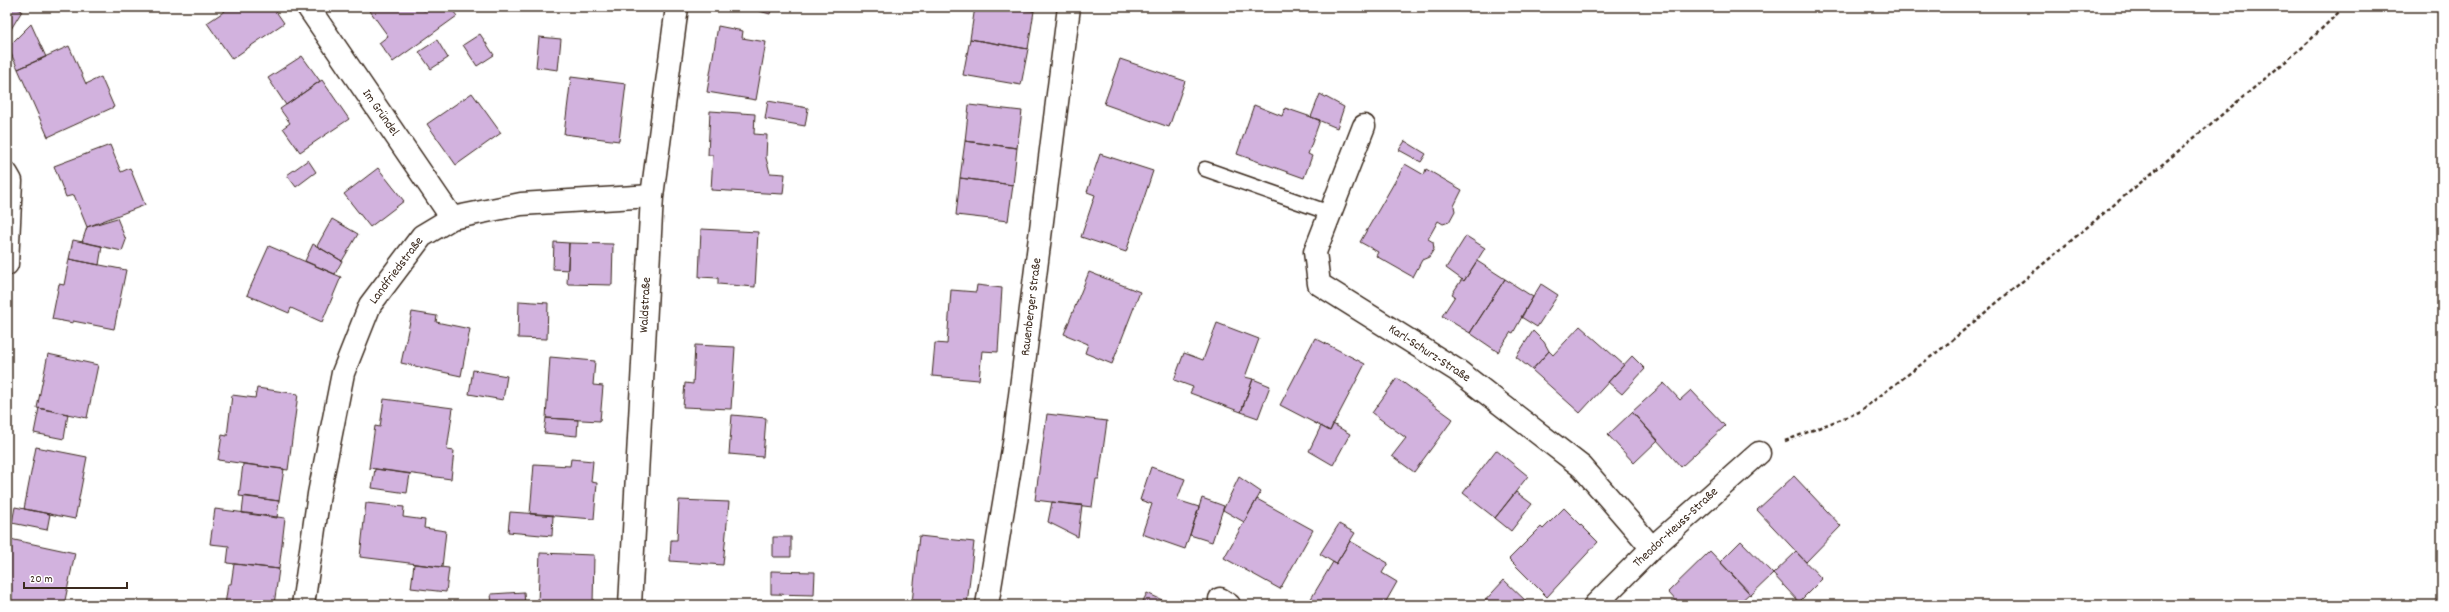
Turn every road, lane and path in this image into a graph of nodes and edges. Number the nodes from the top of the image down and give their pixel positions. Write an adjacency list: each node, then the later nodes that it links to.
1 (308, 7): 10 (street, Im Gründel)
2 (677, 7): 8 (street, Waldstraße)
3 (1069, 7): 16 (street, Rauenberger Straße)
4 (2344, 7): 12 (path)
5 (1364, 126): 9 (street, Karl-Schurz-Straße)
6 (1205, 169): 9 (lane)
7 (7, 174): 11 (street)
8 (652, 196): 10 (street, Landfriedstraße); 15 (street, Waldstraße)
9 (1330, 213): 13 (street, Karl-Schurz-Straße)
10 (452, 218): 14 (street, Landfriedstraße)
11 (7, 264)
12 (1759, 453): 13 (street, Theodor-Heuss-Straße)
13 (1652, 548): 17 (street, Theodor-Heuss-Straße)
14 (303, 605)
15 (630, 605)
16 (987, 605)
17 (1595, 605)

